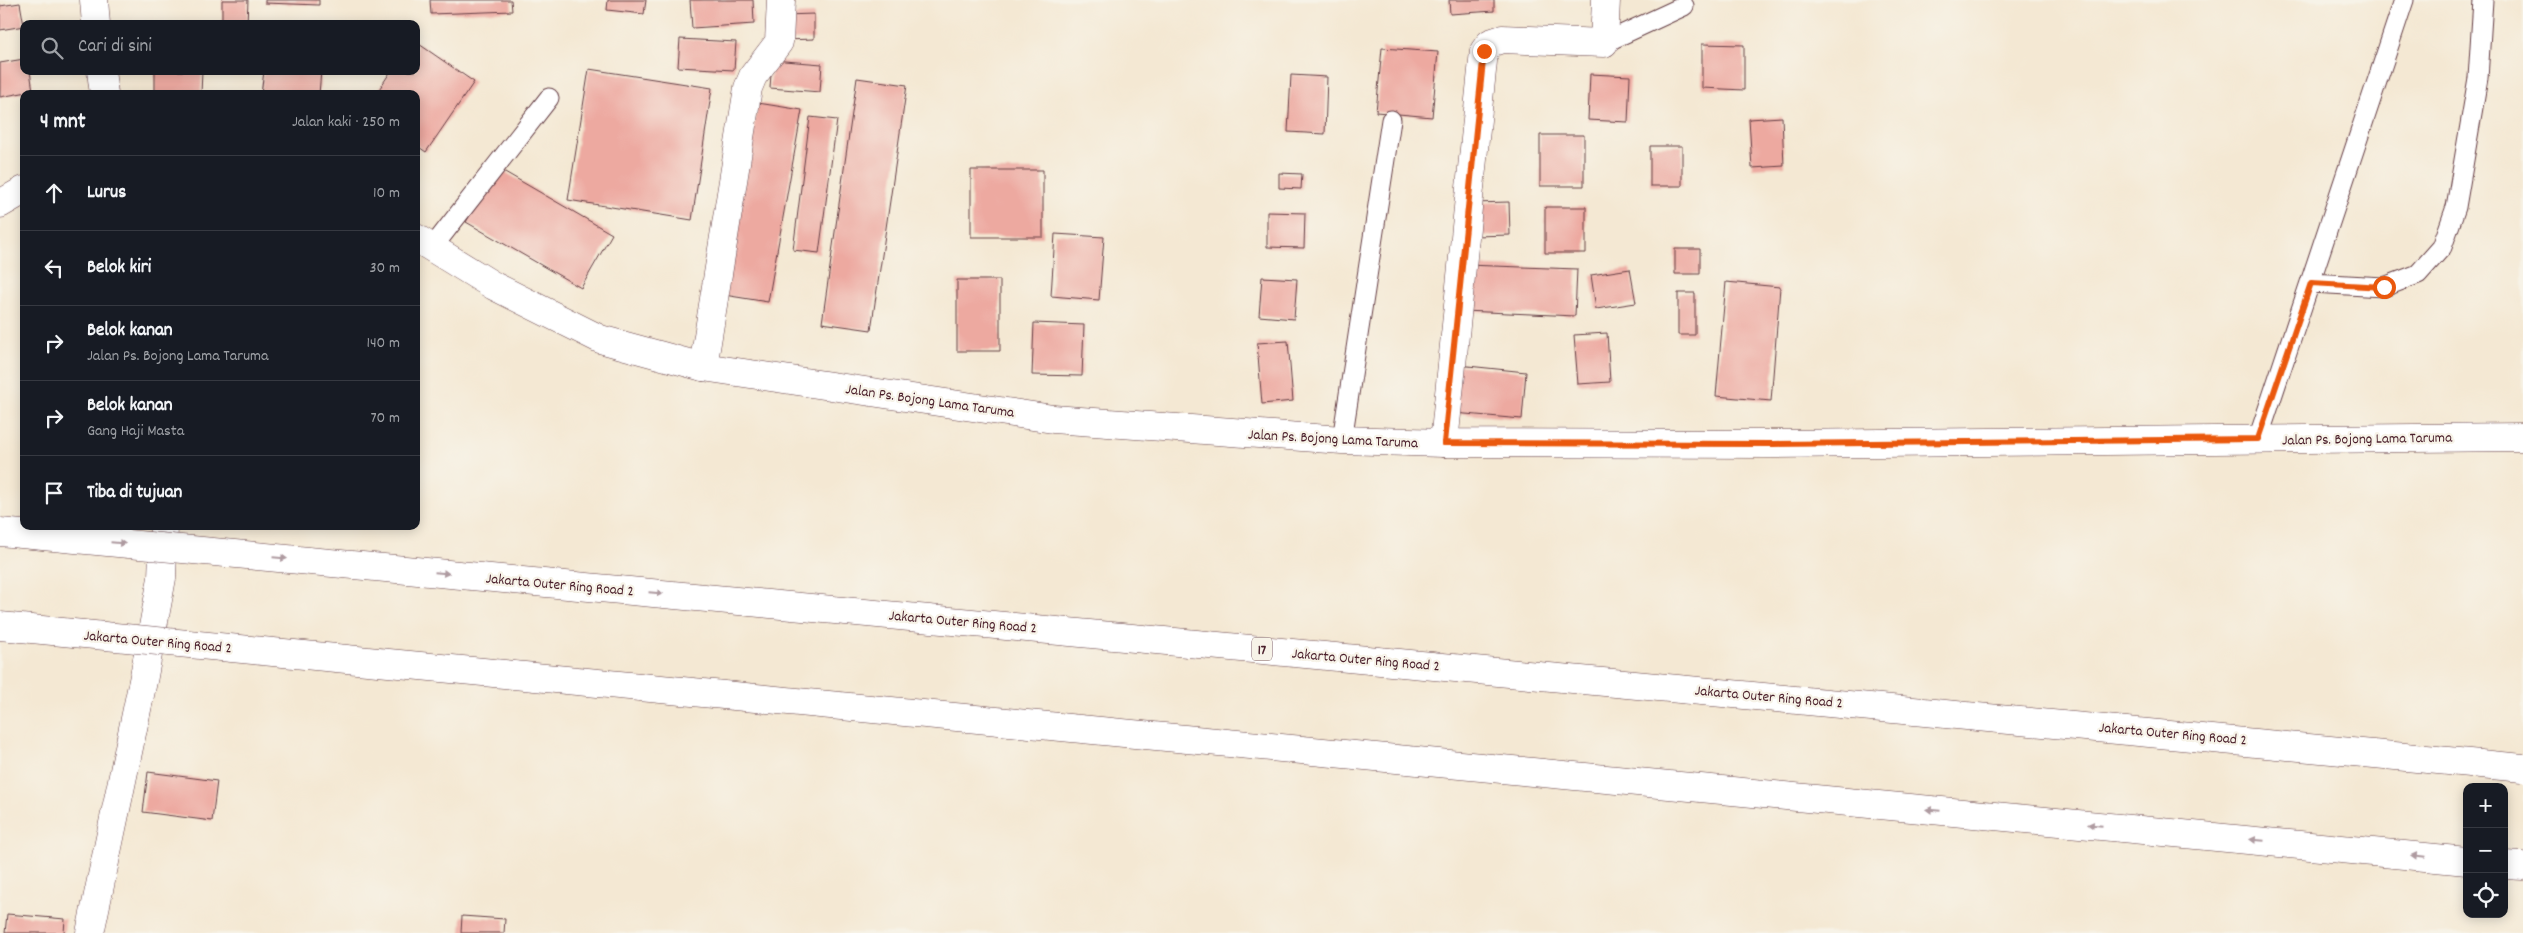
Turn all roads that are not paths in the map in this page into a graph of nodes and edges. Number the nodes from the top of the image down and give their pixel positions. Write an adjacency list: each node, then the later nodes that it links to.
1 (94, 0): 7 (main road)
2 (781, 0): 17 (main road)
3 (1606, 0): 8 (main road)
4 (2404, 0): 16 (lane)
5 (2483, 0): 16 (lane)
6 (1684, 6): 8 (lane)
7 (96, 20)
8 (1604, 43): 21 (main road)
9 (102, 75): 10 (main road)
10 (103, 90)
11 (549, 98): 15 (lane)
12 (1391, 120): 20 (lane)
13 (20, 192): 14 (main road)
14 (0, 204)
15 (424, 243): 17 (main road, Jalan Ps. Bojong Lama Taruma)
16 (2311, 283): 19 (lane)
17 (703, 367): 20 (main road, Jalan Ps. Bojong Lama Taruma)
18 (2523, 436): 19 (main road, Jalan Ps. Bojong Lama Taruma)
19 (2258, 439): 21 (main road, Jalan Ps. Bojong Lama Taruma)
20 (1342, 440): 21 (main road, Jalan Ps. Bojong Lama Taruma)
21 (1444, 443)
22 (164, 530): 29 (main road)
23 (0, 532): 25 (main road, Jakarta Outer Ring Road 2 / 17, one-way to 25, bridge)
24 (0, 626): 26 (main road, Jakarta Outer Ring Road 2, one-way to 24, bridge)
25 (2523, 768)
26 (2463, 861)
27 (2508, 865): 28 (main road)
28 (2523, 866)
29 (90, 933)

